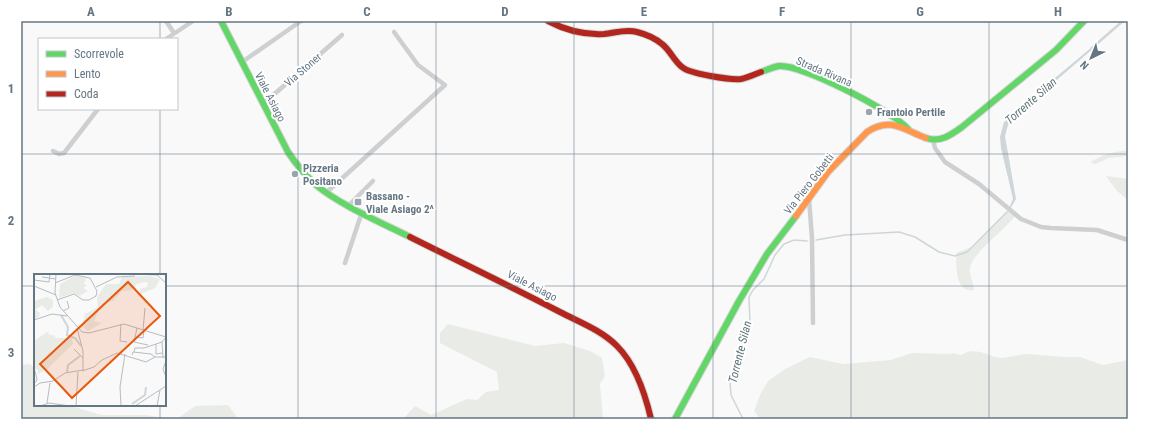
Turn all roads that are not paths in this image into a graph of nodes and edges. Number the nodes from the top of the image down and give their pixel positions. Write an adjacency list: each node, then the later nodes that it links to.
1 (166, 21): 8 (street)
2 (193, 21): 8 (street)
3 (221, 21): 11 (street, Viale Asiago)
4 (301, 21): 11 (street)
5 (548, 21): 14 (street, Strada Rivana)
6 (1084, 21): 15 (street)
7 (394, 32): 18 (street)
8 (174, 33): 10 (street)
9 (342, 35): 12 (street, Via Stoner)
10 (167, 38)
11 (242, 62): 12 (street, Viale Asiago)
12 (263, 104): 18 (street, Viale Asiago)
13 (97, 110): 16 (street)
14 (910, 132): 15 (street, Via Piero Gobetti); 19 (street, Via Piero Gobetti)
15 (933, 140): 22 (street)
16 (53, 151)
17 (373, 181): 20 (street)
18 (327, 192): 20 (street, Viale Asiago)
19 (809, 199): 24 (street); 26 (street, Via Piero Gobetti)
20 (349, 205): 21 (street, Viale Asiago)
21 (362, 212): 23 (street); 25 (street, Viale Asiago)
22 (1128, 240)
23 (345, 263)
24 (813, 323)
25 (652, 419)
26 (675, 419)

